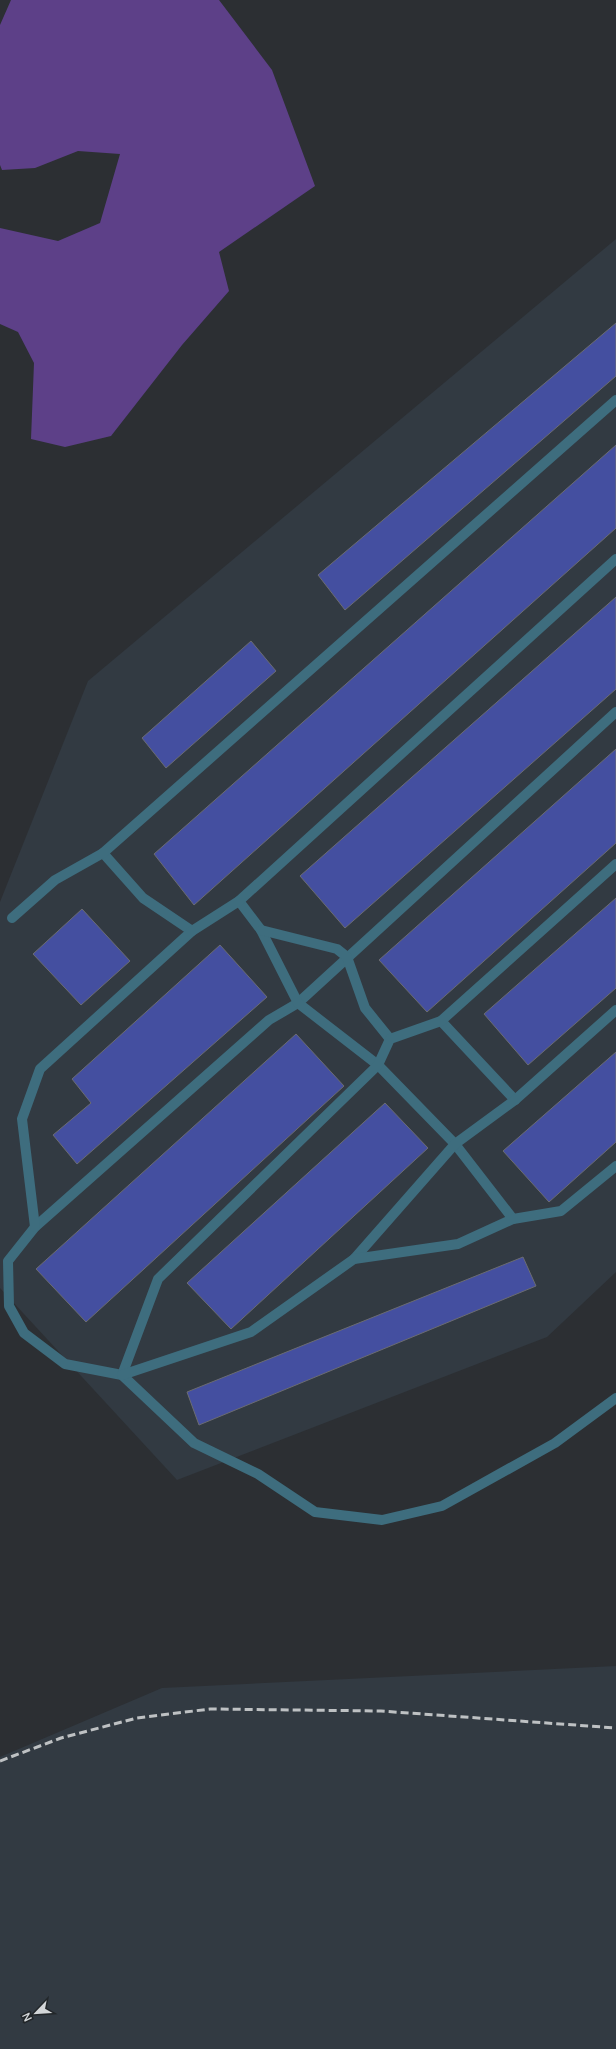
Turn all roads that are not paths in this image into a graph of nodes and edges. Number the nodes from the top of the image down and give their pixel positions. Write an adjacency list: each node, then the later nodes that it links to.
1 (616, 400): 4 (lane)
2 (616, 560): 6 (lane)
3 (616, 712): 10 (lane)
4 (103, 853): 7 (lane); 9 (lane)
5 (616, 864): 13 (lane)
6 (239, 900): 8 (lane); 9 (lane)
7 (12, 918)
8 (261, 930): 10 (lane); 11 (lane)
9 (192, 931): 20 (lane)
10 (347, 957): 11 (lane); 14 (lane)
11 (298, 1003): 15 (lane); 20 (lane)
12 (616, 1010): 16 (lane)
13 (441, 1022): 14 (lane); 16 (lane)
14 (390, 1039): 15 (lane)
15 (378, 1065): 17 (lane); 22 (lane)
16 (515, 1100): 17 (lane)
17 (455, 1144): 19 (lane); 21 (lane)
18 (616, 1166): 19 (lane)
19 (513, 1219): 21 (lane)
20 (35, 1227): 22 (lane)
21 (354, 1258): 22 (lane)
22 (122, 1375): 23 (lane)
23 (616, 1398)

